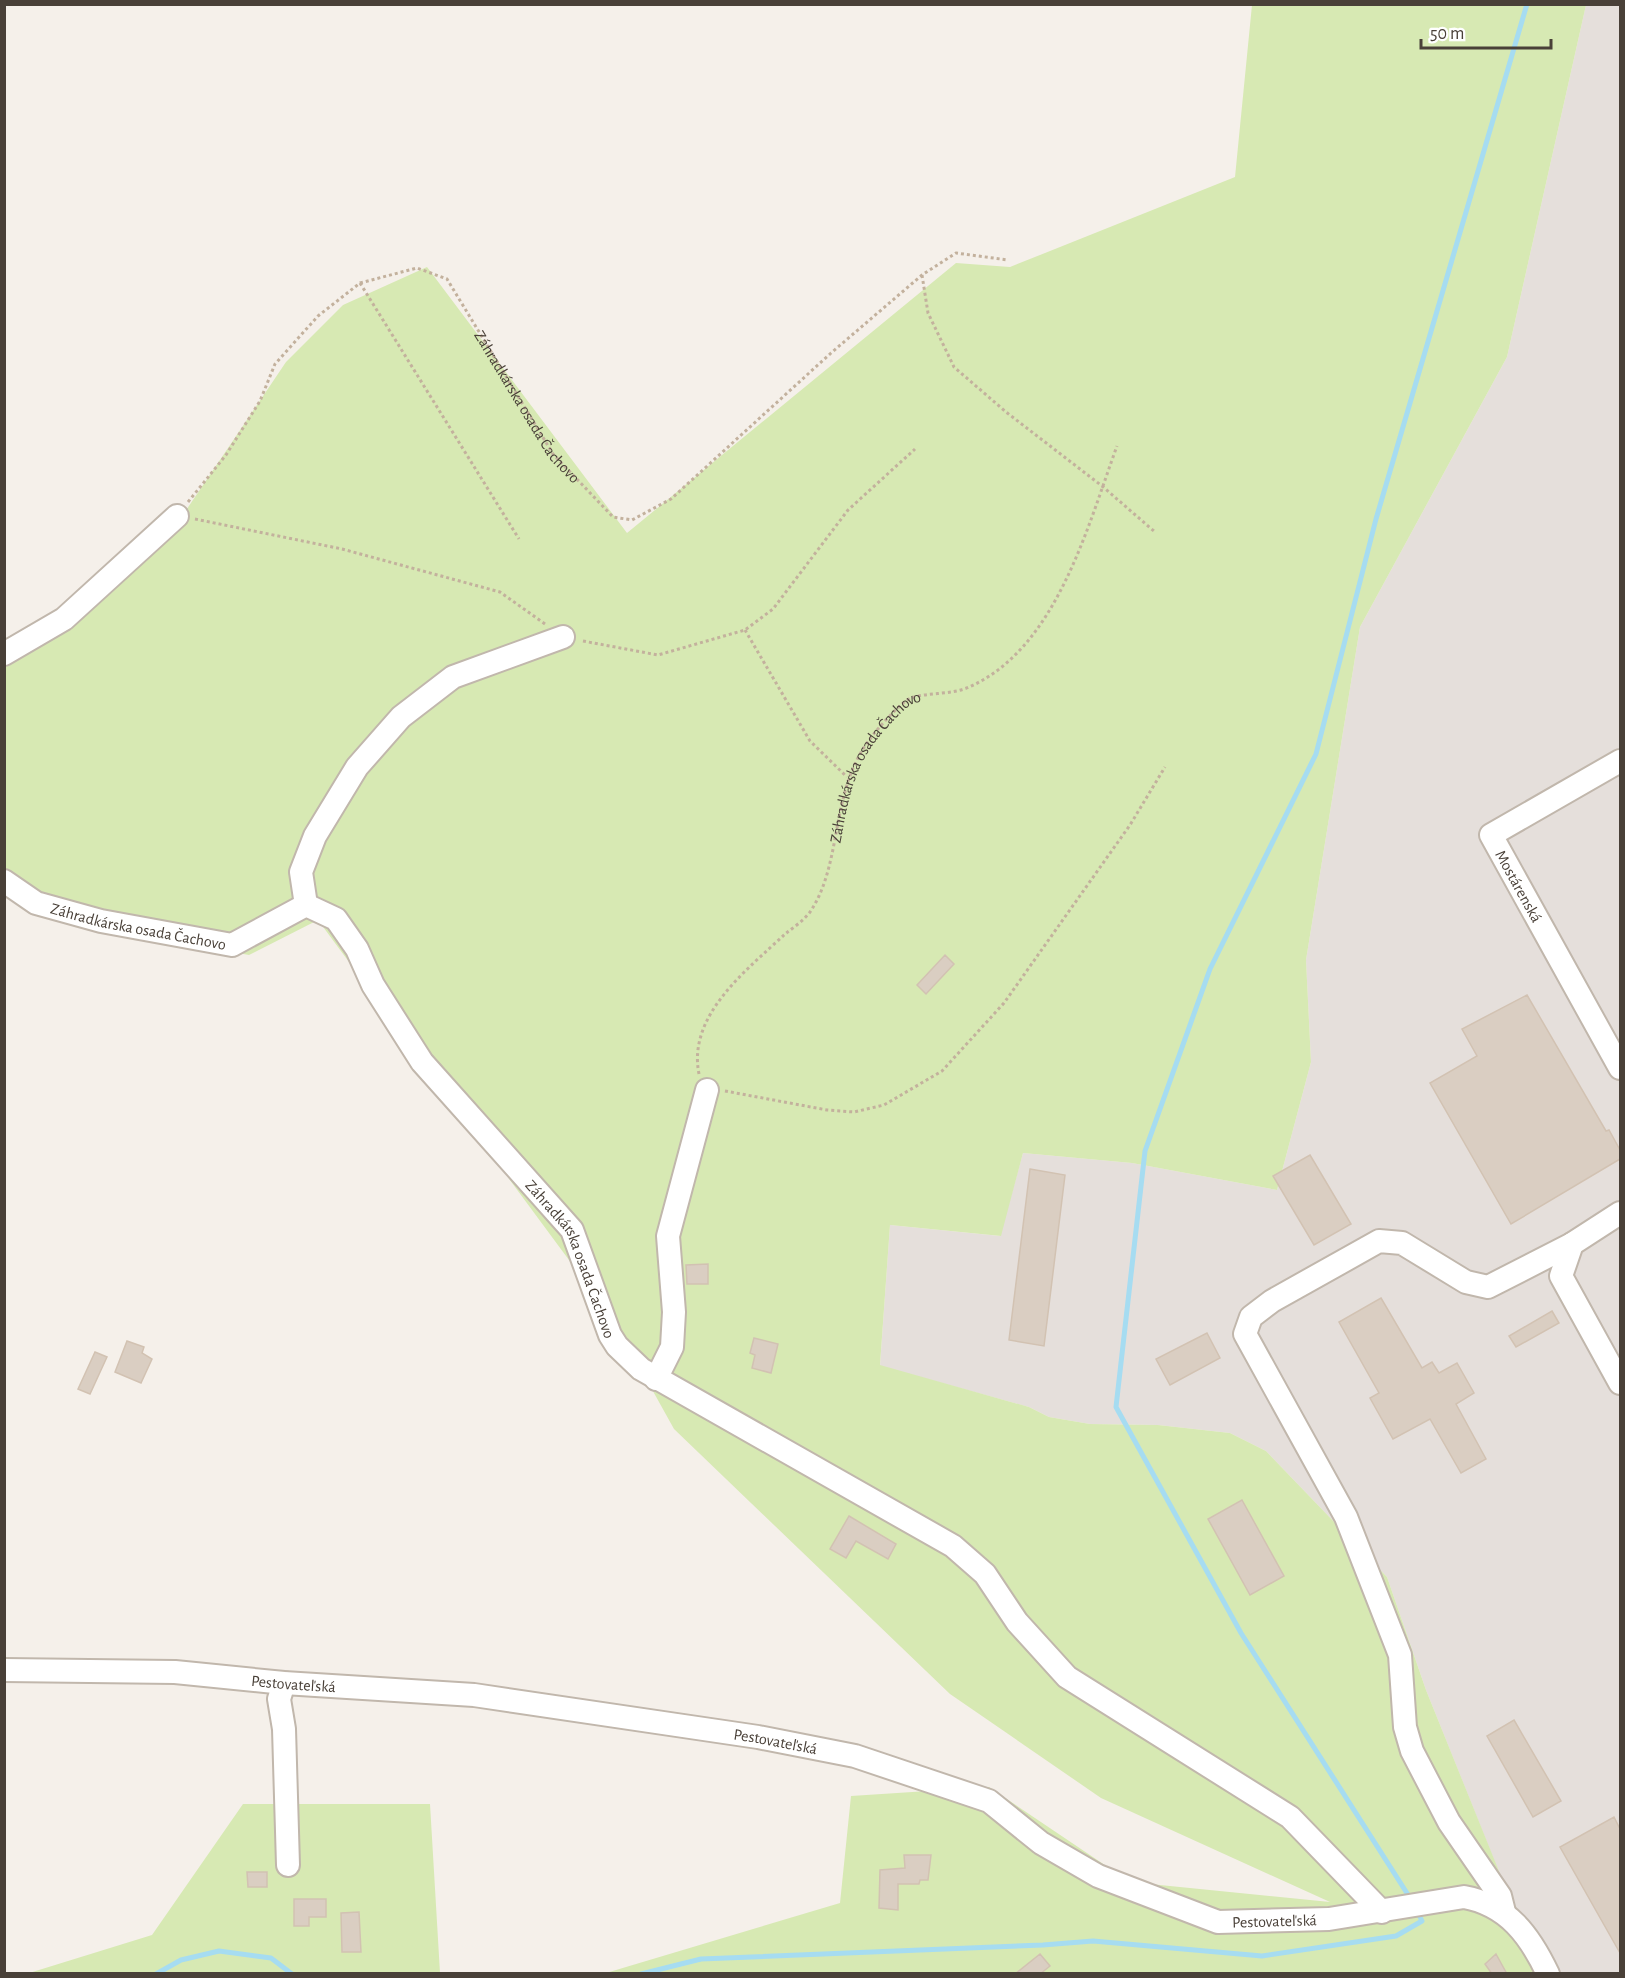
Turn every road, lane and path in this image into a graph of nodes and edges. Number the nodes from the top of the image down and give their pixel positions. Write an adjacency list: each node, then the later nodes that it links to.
1 (1008, 260): 2 (path, Záhradkárska osada Čachovo)
2 (922, 275): 3 (path, Záhradkárska osada Čachovo); 6 (path)
3 (360, 283): 7 (path, Záhradkárska osada Čachovo); 9 (path)
4 (1117, 446): 6 (path, Záhradkárska osada Čachovo)
5 (915, 449): 10 (path)
6 (1102, 486): 8 (path); 15 (path, Záhradkárska osada Čachovo)
7 (177, 516): 11 (path); 12 (street)
8 (1155, 532)
9 (519, 539)
10 (745, 630): 11 (path); 15 (path)
11 (563, 637): 17 (street)
12 (4, 654)
13 (1620, 761): 18 (street, Mostárenská)
14 (1165, 767): 19 (path)
15 (847, 777): 19 (path, Záhradkárska osada Čachovo)
16 (4, 881): 17 (street, Záhradkárska osada Čachovo)
17 (306, 905): 22 (street, Záhradkárska osada Čachovo)
18 (1620, 1068)
19 (707, 1090): 22 (street)
20 (1620, 1213): 21 (street)
21 (1572, 1244): 23 (street); 28 (street)
22 (656, 1379): 27 (street, Záhradkárska osada Čachovo)
23 (1620, 1383)
24 (4, 1670): 25 (street, Pestovateľská)
25 (284, 1683): 26 (street); 27 (street, Pestovateľská)
26 (288, 1865)
27 (1382, 1912): 28 (street, Pestovateľská)
28 (1504, 1912): 29 (street)
29 (1548, 1974)

